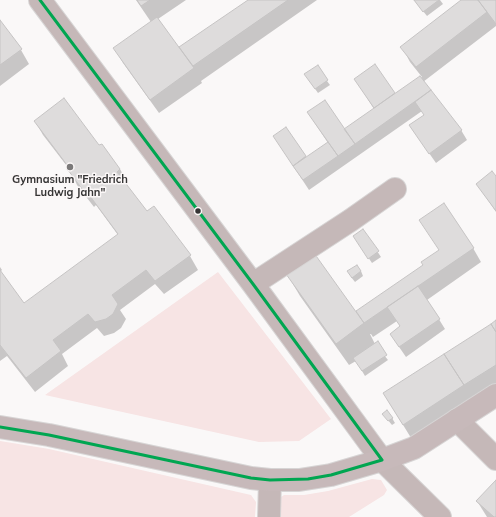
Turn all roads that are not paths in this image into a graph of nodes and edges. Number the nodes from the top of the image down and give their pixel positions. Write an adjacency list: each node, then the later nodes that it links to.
1 (40, 0): 3 (street)
2 (395, 189): 3 (street)
3 (253, 284): 8 (street)
4 (496, 395): 5 (main road)
5 (457, 420): 7 (street); 8 (main road)
6 (0, 427): 9 (main road)
7 (496, 459)
8 (382, 460): 9 (main road); 11 (street)
9 (270, 480): 10 (street)
10 (269, 517)
11 (440, 517)

